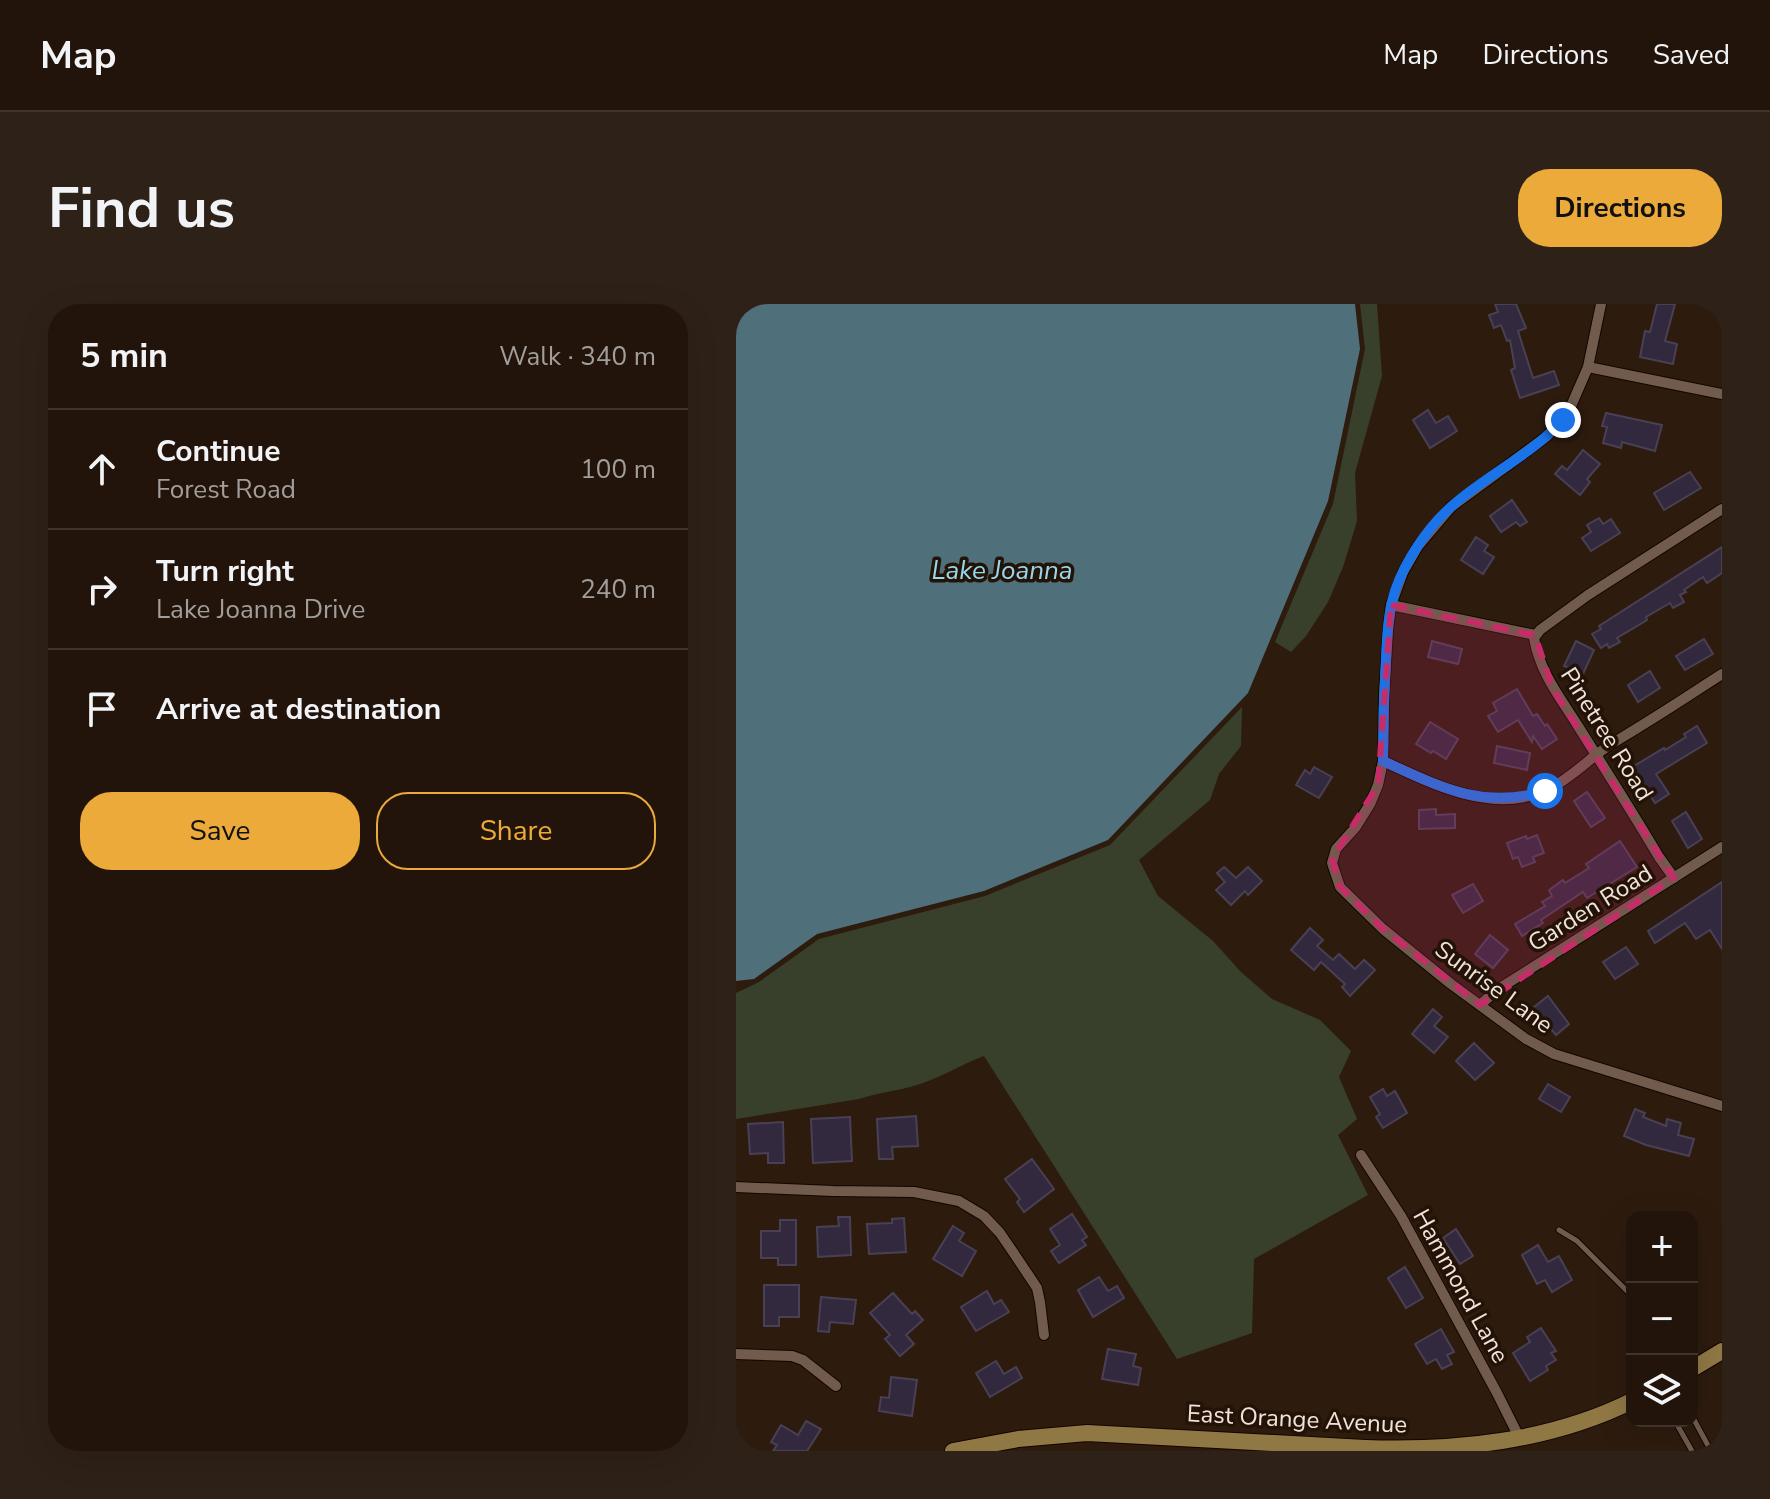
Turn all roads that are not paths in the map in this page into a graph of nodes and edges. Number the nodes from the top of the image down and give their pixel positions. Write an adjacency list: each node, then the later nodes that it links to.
1 (1601, 304): 2 (street)
2 (1588, 367): 3 (street); 5 (street)
3 (1722, 394)
4 (1722, 509): 6 (street)
5 (1391, 605): 6 (street); 9 (street)
6 (1535, 635): 8 (street, Pinetree Road)
7 (1722, 674): 8 (street)
8 (1596, 755): 9 (street); 11 (street, Pinetree Road)
9 (1383, 761): 12 (street, Sunrise Lane)
10 (1722, 847): 11 (street, Garden Road)
11 (1674, 878): 12 (street, Garden Road)
12 (1480, 1005): 13 (street, Sunrise Lane)
13 (1722, 1106)
14 (1361, 1155): 26 (street, Hammond Lane)
15 (736, 1187): 18 (street)
16 (1559, 1230): 17 (lane)
17 (1626, 1290)
18 (1044, 1335)
19 (1722, 1351): 21 (main road)
20 (736, 1354): 22 (street)
21 (1698, 1365)
22 (836, 1386)
23 (1626, 1404): 26 (main road, East Orange Avenue)
24 (1678, 1427): 29 (lane)
25 (1698, 1427): 30 (lane)
26 (1520, 1439): 27 (main road, East Orange Avenue)
27 (1365, 1450): 28 (main road, East Orange Avenue)
28 (953, 1451)
29 (1692, 1451)
30 (1711, 1451)

